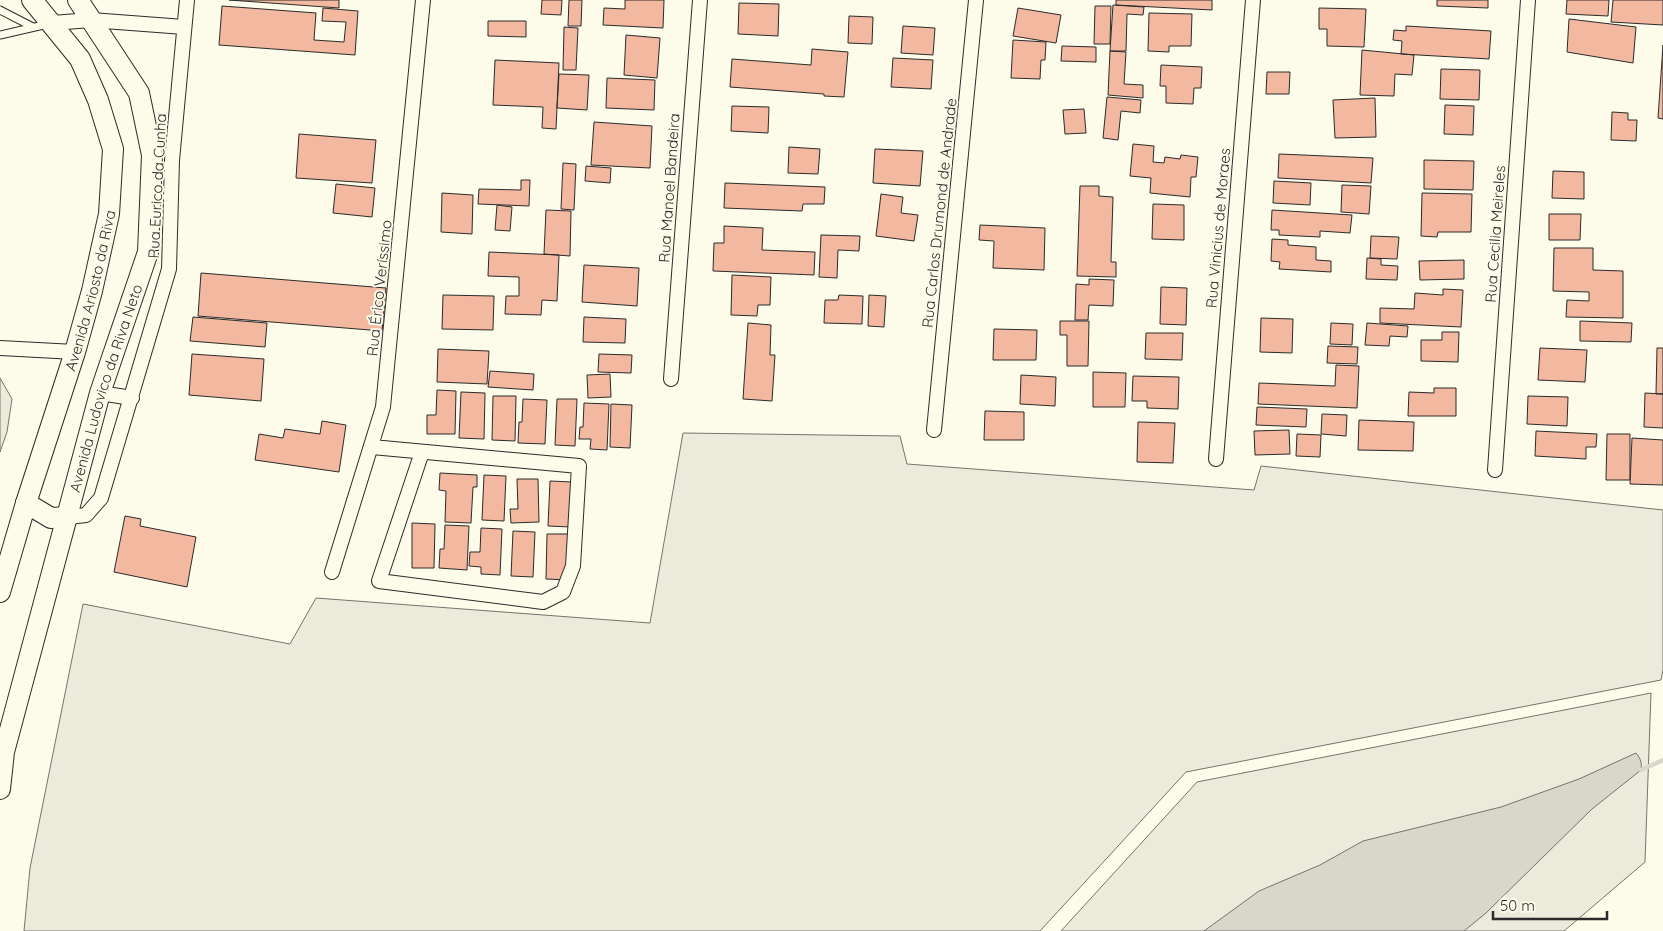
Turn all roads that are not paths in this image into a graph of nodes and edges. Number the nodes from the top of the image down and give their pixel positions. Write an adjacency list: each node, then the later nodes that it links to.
1 (32, 0): 11 (street, Avenida Ariosto da Riva)
2 (78, 0): 10 (street, Avenida Ludovico da Riva Neto)
3 (187, 0): 12 (street, Rua Eurico da Cunha)
4 (423, 0): 22 (street, Rua Érico Veríssimo)
5 (700, 0): 18 (street, Rua Manoel Bandeira)
6 (976, 0): 21 (street, Rua Carlos Drumond de Andrade)
7 (1253, 0): 24 (street, Rua Vinicius de Moraes)
8 (1528, 0): 25 (street, Rua Cecilia Meireles)
9 (0, 10): 11 (lane)
10 (91, 20): 11 (street); 12 (street); 14 (street, Avenida Ludovico da Riva Neto)
11 (43, 25): 13 (lane); 17 (street, Avenida Ariosto da Riva)
12 (184, 27): 15 (street, Rua Eurico da Cunha)
13 (0, 34)
14 (152, 155): 15 (street); 19 (street, Avenida Ludovico da Riva Neto)
15 (172, 160): 20 (street, Rua Eurico da Cunha)
16 (0, 348): 17 (street)
17 (75, 352): 26 (street, Avenida Ariosto da Riva)
18 (671, 379)
19 (100, 393): 20 (street); 27 (street, Avenida Ludovico da Riva Neto)
20 (132, 398): 27 (street, Rua Eurico da Cunha)
21 (934, 430)
22 (372, 448): 23 (street); 29 (street, Rua Érico Veríssimo)
23 (422, 452): 23 (street)
24 (1216, 458)
25 (1495, 470)
26 (26, 504): 27 (street); 28 (street, Avenida Ariosto da Riva)
27 (68, 517): 31 (street, Avenida Ludovico da Riva Neto)
28 (3, 570): 30 (street, Avenida Ariosto da Riva)
29 (332, 572)
30 (0, 592)
31 (0, 789)

